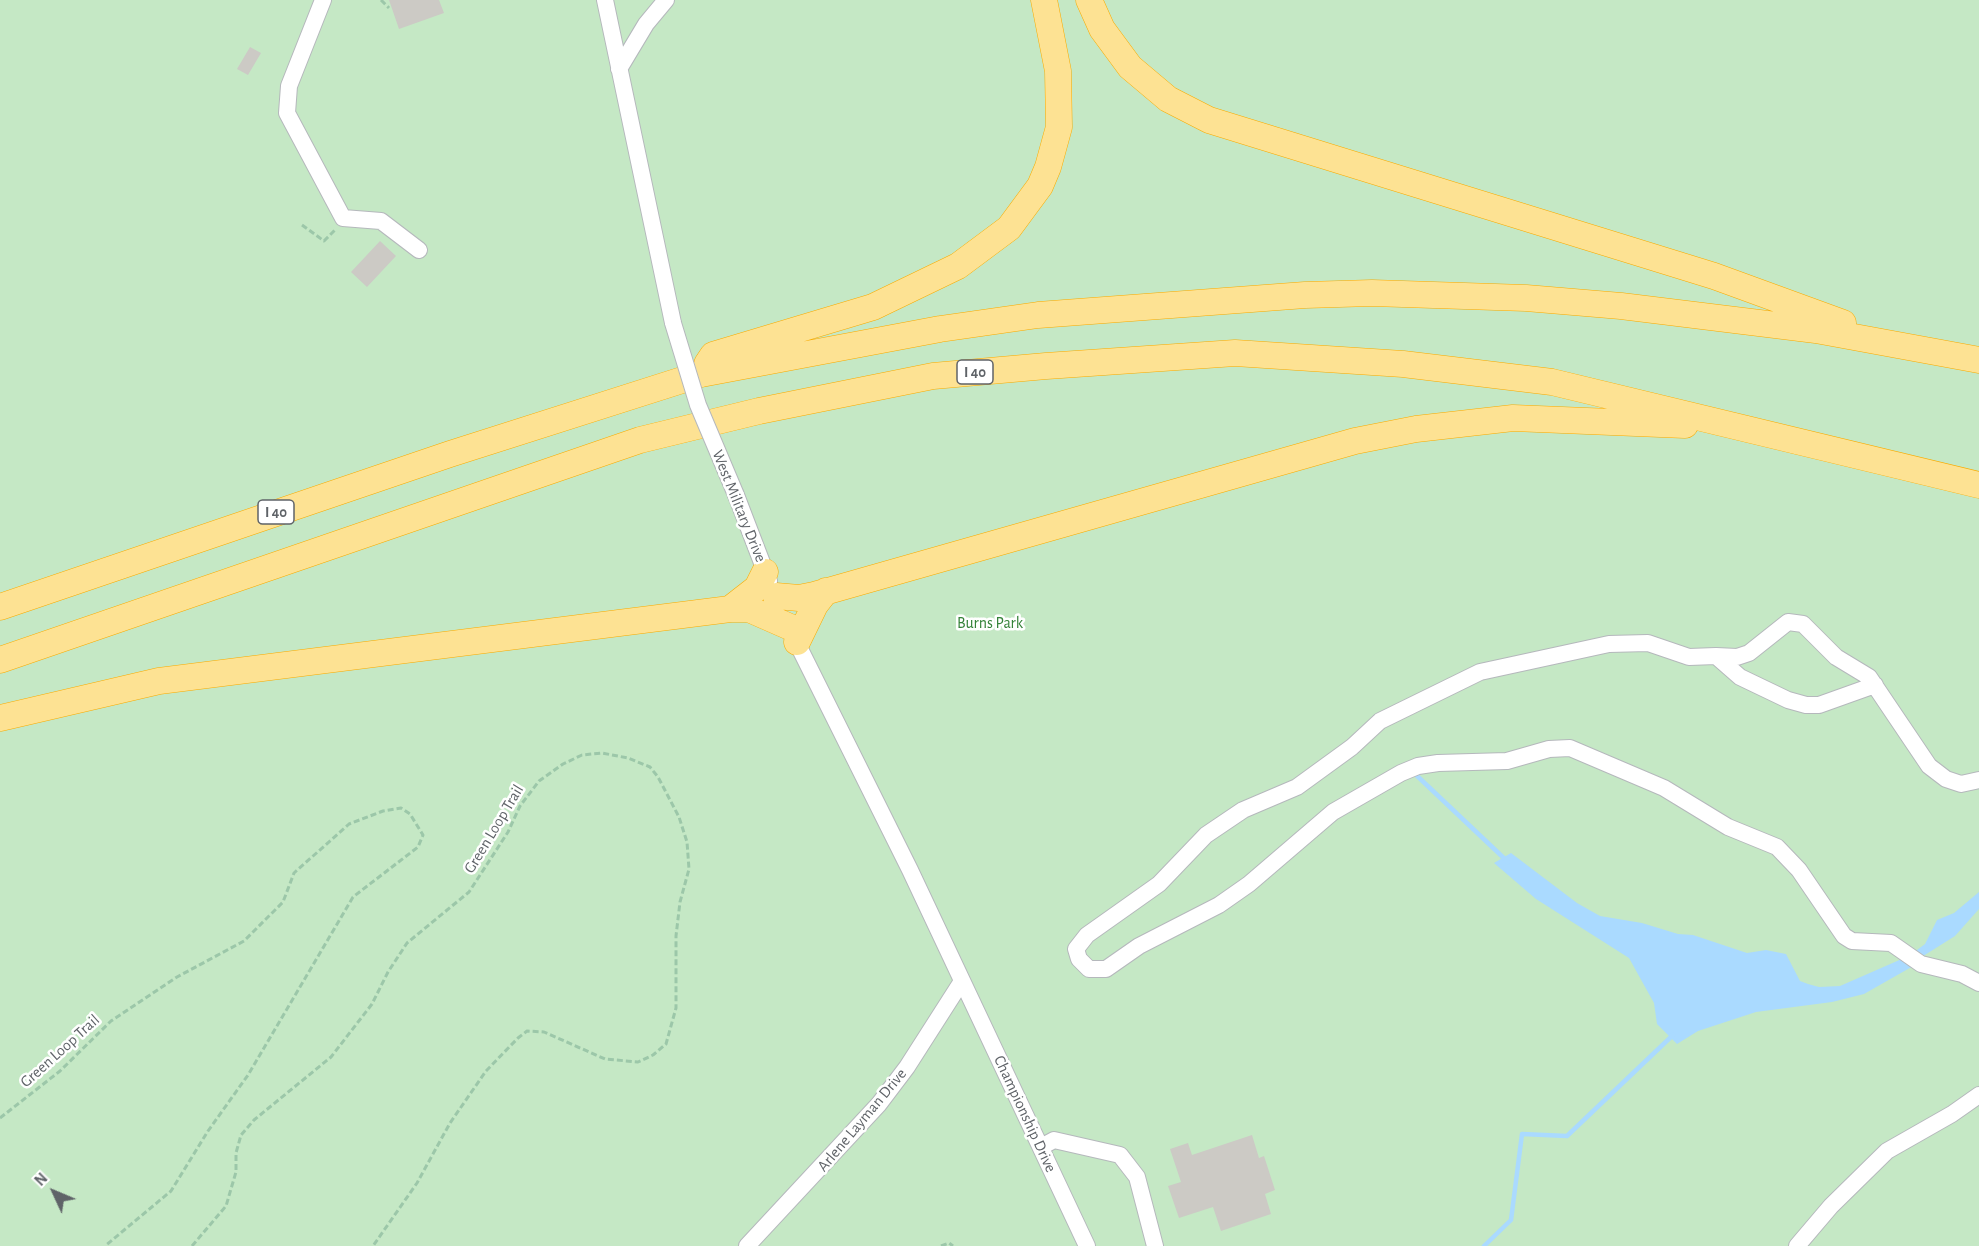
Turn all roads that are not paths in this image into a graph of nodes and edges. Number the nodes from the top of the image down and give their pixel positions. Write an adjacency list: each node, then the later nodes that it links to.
1 (323, 0): 7 (street)
2 (666, 0): 6 (street)
3 (1044, 0): 10 (highway)
4 (1089, 0): 8 (highway)
5 (611, 1): 6 (street, West Military Drive)
6 (619, 69): 13 (street, West Military Drive, bridge)
7 (419, 250)
8 (1897, 343): 9 (highway, I 40); 10 (highway, I 40)
9 (1979, 360)
10 (700, 374): 16 (highway, I 40)
11 (1728, 425): 12 (highway, I 40); 14 (highway); 20 (highway, I 40)
12 (1979, 485)
13 (765, 572): 15 (street, West Military Drive); 17 (highway)
14 (826, 591): 15 (highway); 18 (highway)
15 (776, 596): 18 (street, West Military Drive)
16 (0, 607)
17 (730, 609): 18 (highway); 22 (highway)
18 (793, 635): 24 (street, West Military Drive)
19 (1716, 656): 21 (street); 21 (street); 25 (street)
20 (0, 660)
21 (1875, 685): 23 (street)
22 (0, 718)
23 (1979, 780)
24 (962, 981): 27 (street, Championship Drive); 28 (street, Arlene Layman Drive)
25 (1979, 983)
26 (1979, 1095): 31 (street)
27 (1041, 1147): 29 (street, Championship Drive); 30 (street)
28 (747, 1246)
29 (1087, 1246)
30 (1155, 1246)
31 (1797, 1246)

